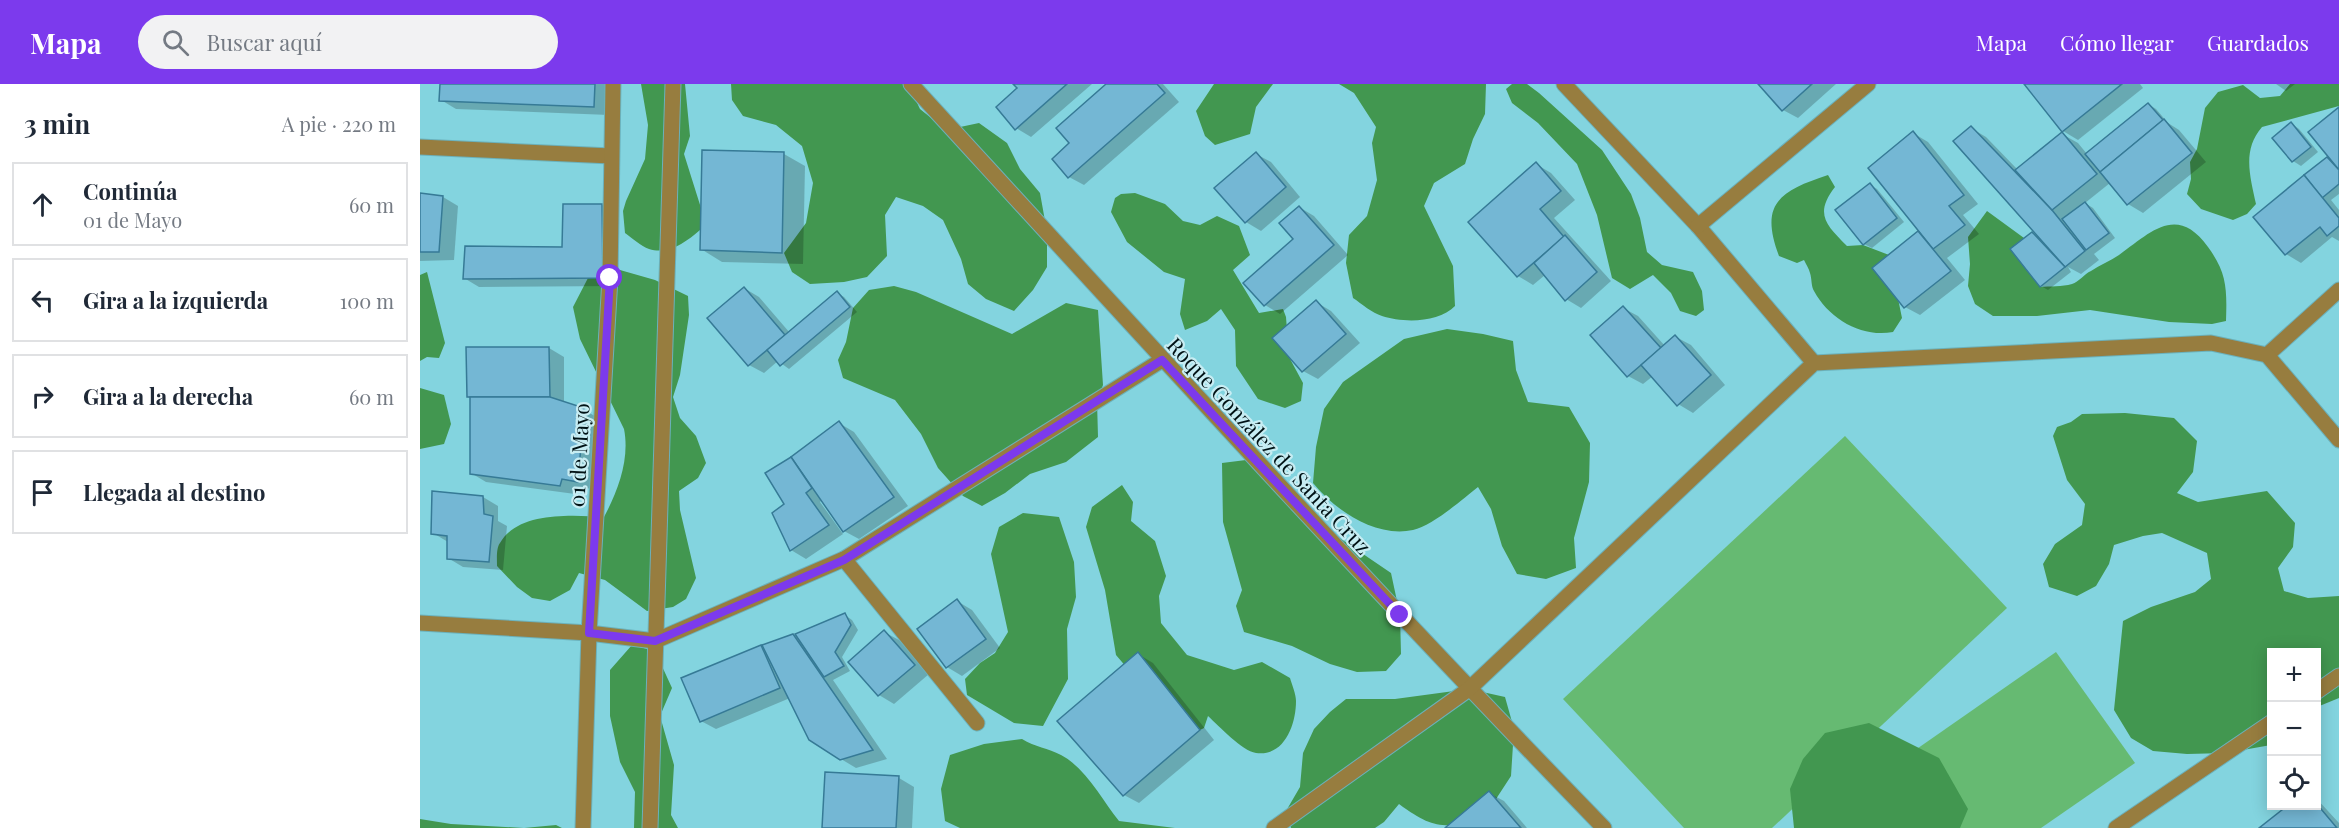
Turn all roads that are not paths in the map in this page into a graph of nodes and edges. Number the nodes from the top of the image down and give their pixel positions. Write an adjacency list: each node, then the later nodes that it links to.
1 (613, 84): 7 (street, 01 de Mayo)
2 (673, 84): 17 (street)
3 (911, 84): 11 (street, Roque González de Santa Cruz)
4 (1564, 84): 8 (street)
5 (1868, 84): 8 (street)
6 (420, 147): 7 (street)
7 (611, 156): 16 (street, 01 de Mayo)
8 (1698, 226): 12 (street)
9 (2339, 290): 10 (street)
10 (2267, 355): 12 (street); 13 (street)
11 (1162, 360): 14 (street); 19 (street, Roque González de Santa Cruz)
12 (1814, 363): 19 (street)
13 (2339, 440)
14 (844, 560): 17 (street); 21 (street)
15 (420, 623): 16 (street)
16 (589, 633): 17 (street); 23 (street, 01 de Mayo)
17 (655, 641): 24 (street)
18 (2339, 676): 20 (street)
19 (1469, 689): 25 (street); 26 (street, Roque González de Santa Cruz)
20 (2321, 689)
21 (977, 723)
22 (2267, 725): 27 (street)
23 (583, 828)
24 (650, 828)
25 (1274, 828)
26 (1604, 828)
27 (2116, 828)

